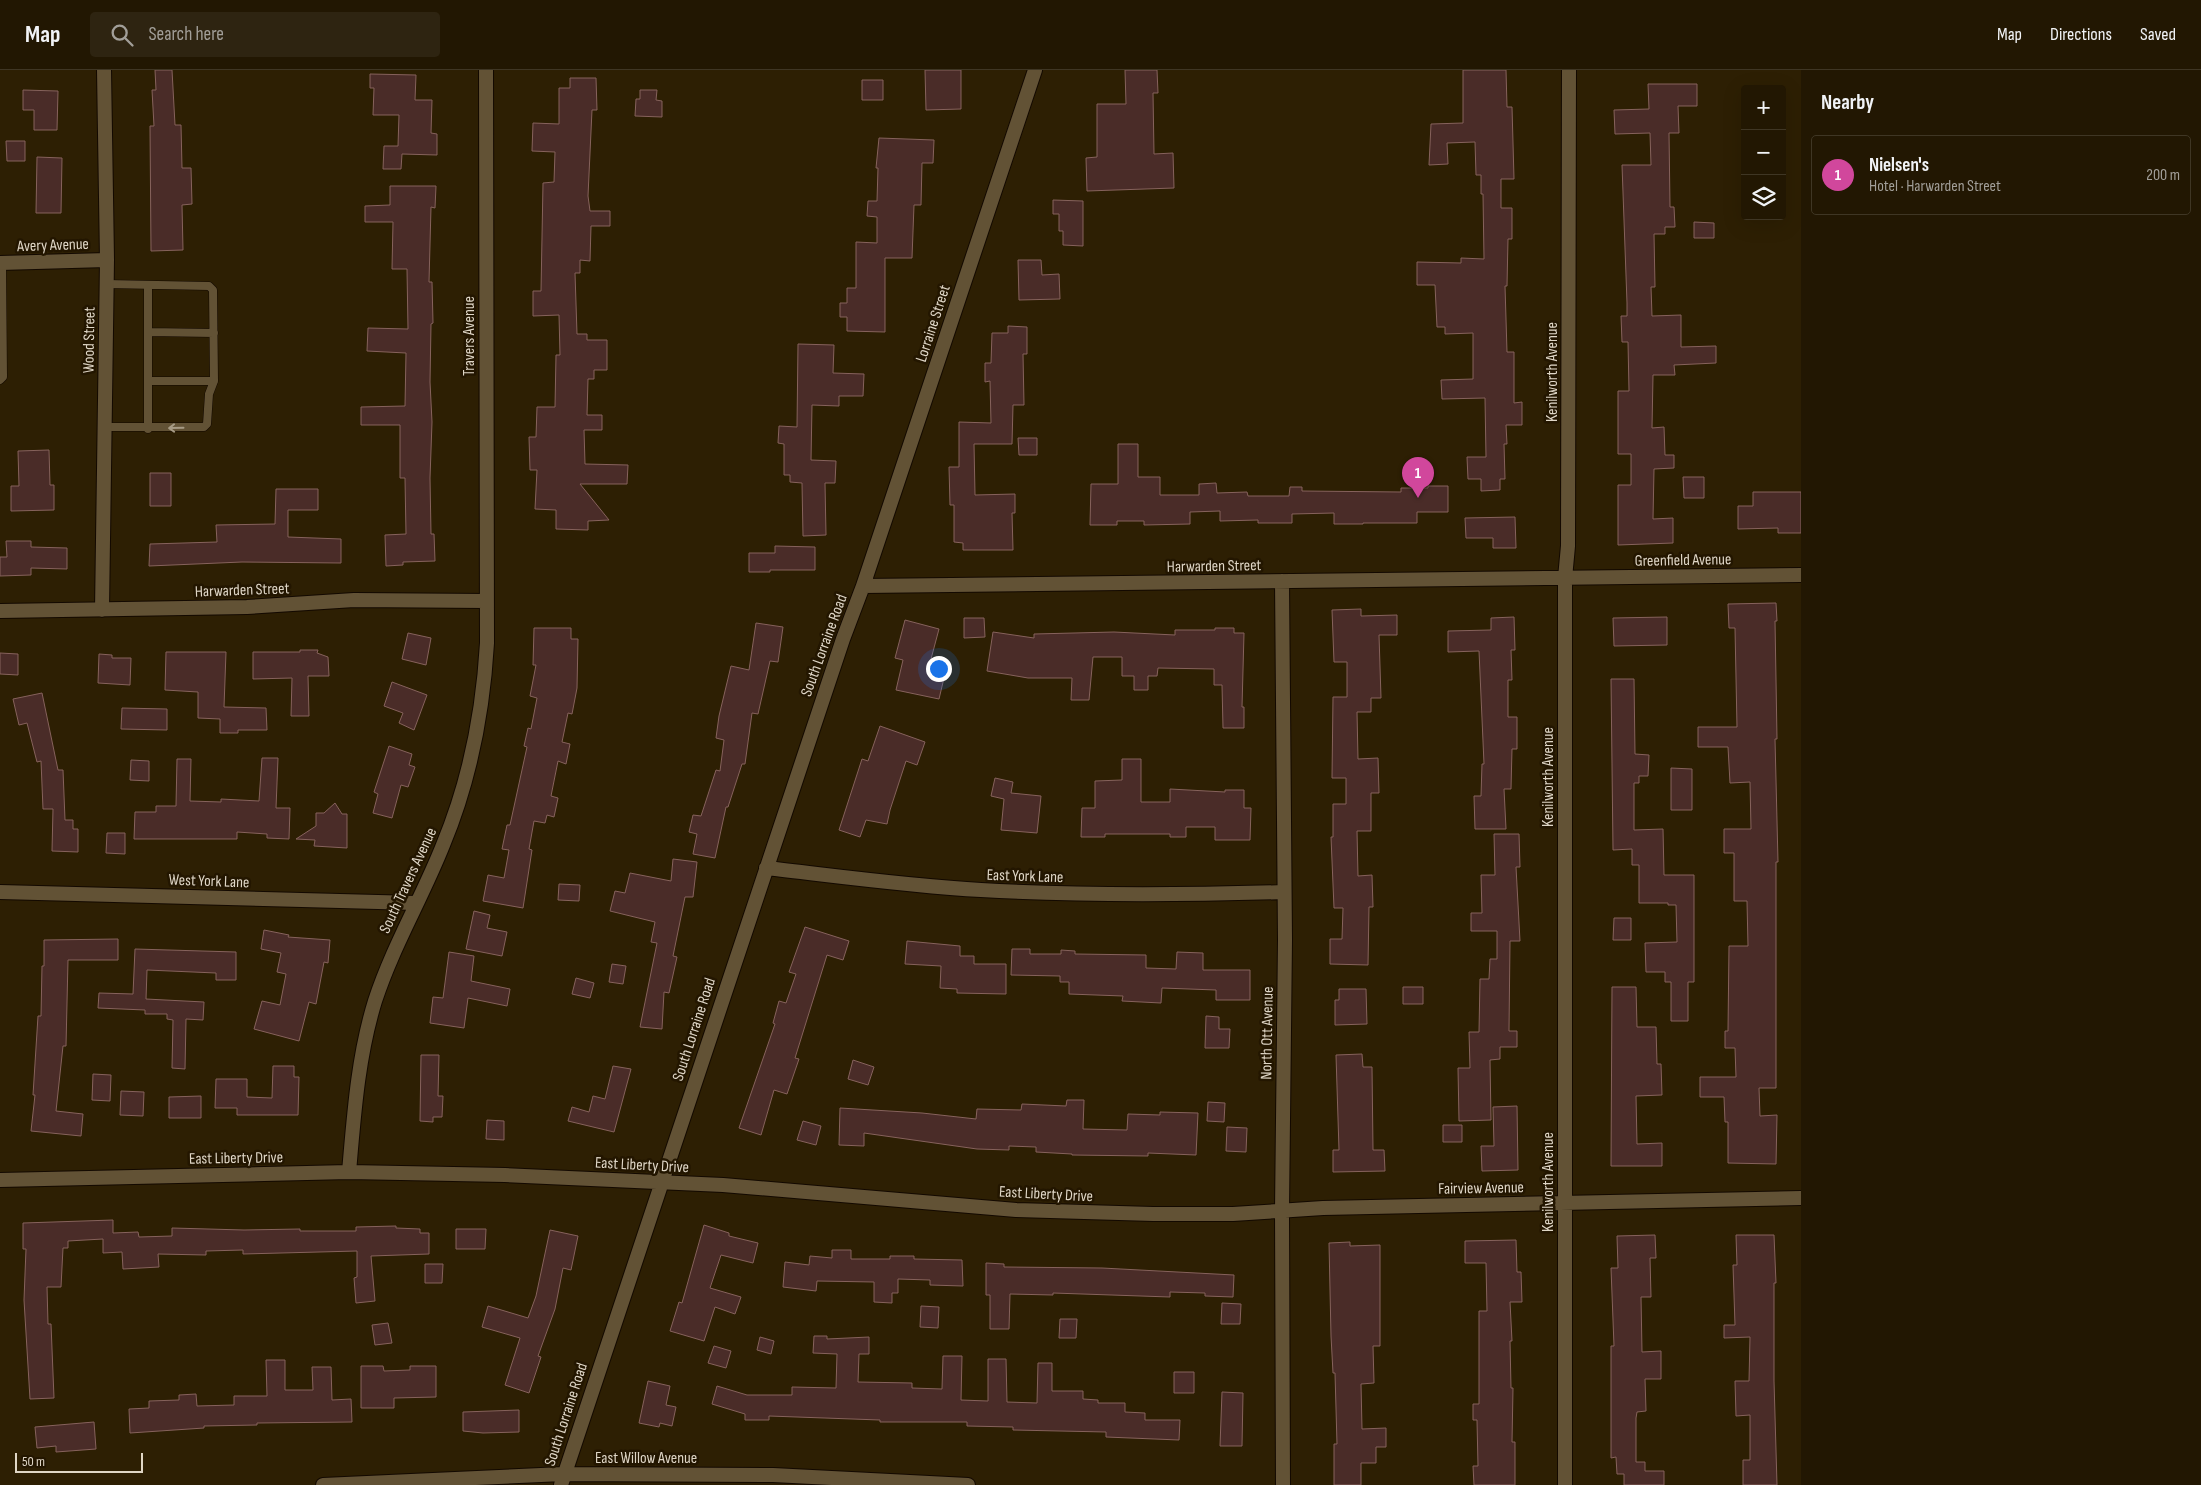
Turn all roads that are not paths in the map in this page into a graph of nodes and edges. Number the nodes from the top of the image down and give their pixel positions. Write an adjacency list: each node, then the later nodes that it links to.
1 (104, 70): 5 (street, Wood Street)
2 (486, 70): 20 (street, Travers Avenue)
3 (1035, 70): 19 (street, Lorraine Street)
4 (1570, 70): 17 (street, Kenilworth Avenue)
5 (107, 260): 6 (street, Avery Avenue); 7 (street, Wood Street)
6 (1, 263): 11 (lane)
7 (106, 284): 8 (lane); 14 (street, Wood Street)
8 (148, 284): 9 (lane); 10 (lane)
9 (148, 332): 10 (lane); 13 (lane)
10 (214, 332): 12 (lane)
11 (0, 380)
12 (214, 380): 13 (lane); 15 (lane, one-way to 15)
13 (148, 381): 15 (lane)
14 (105, 427): 15 (lane); 21 (street, Wood Street)
15 (148, 428)
16 (1801, 575): 17 (street, Greenfield Avenue)
17 (1565, 578): 18 (street, Harwarden Street); 31 (street, Kenilworth Avenue)
18 (1282, 581): 19 (street, Harwarden Street); 25 (street, North Ott Avenue)
19 (863, 586): 23 (street, South Lorraine Road)
20 (486, 601): 21 (street, Harwarden Street); 26 (street, South Travers Avenue)
21 (102, 610): 22 (street, Harwarden Street)
22 (0, 611)
23 (766, 868): 25 (street, East York Lane); 29 (street, South Lorraine Road)
24 (0, 892): 26 (street, West York Lane)
25 (1284, 892): 32 (street, North Ott Avenue)
26 (416, 903): 27 (street, South Travers Avenue)
27 (349, 1172): 28 (street, East Liberty Drive); 29 (street, East Liberty Drive)
28 (0, 1180)
29 (661, 1182): 32 (street, East Liberty Drive); 33 (street, South Lorraine Road)
30 (1801, 1198): 31 (street, Fairview Avenue)
31 (1565, 1203): 32 (street, Fairview Avenue); 37 (street, Kenilworth Avenue)
32 (1282, 1210): 36 (street, North Ott Avenue)
33 (562, 1480): 34 (street, East Willow Avenue); 35 (street, East Willow Avenue)
34 (323, 1485)
35 (968, 1485)
36 (1283, 1485)
37 (1565, 1485)

